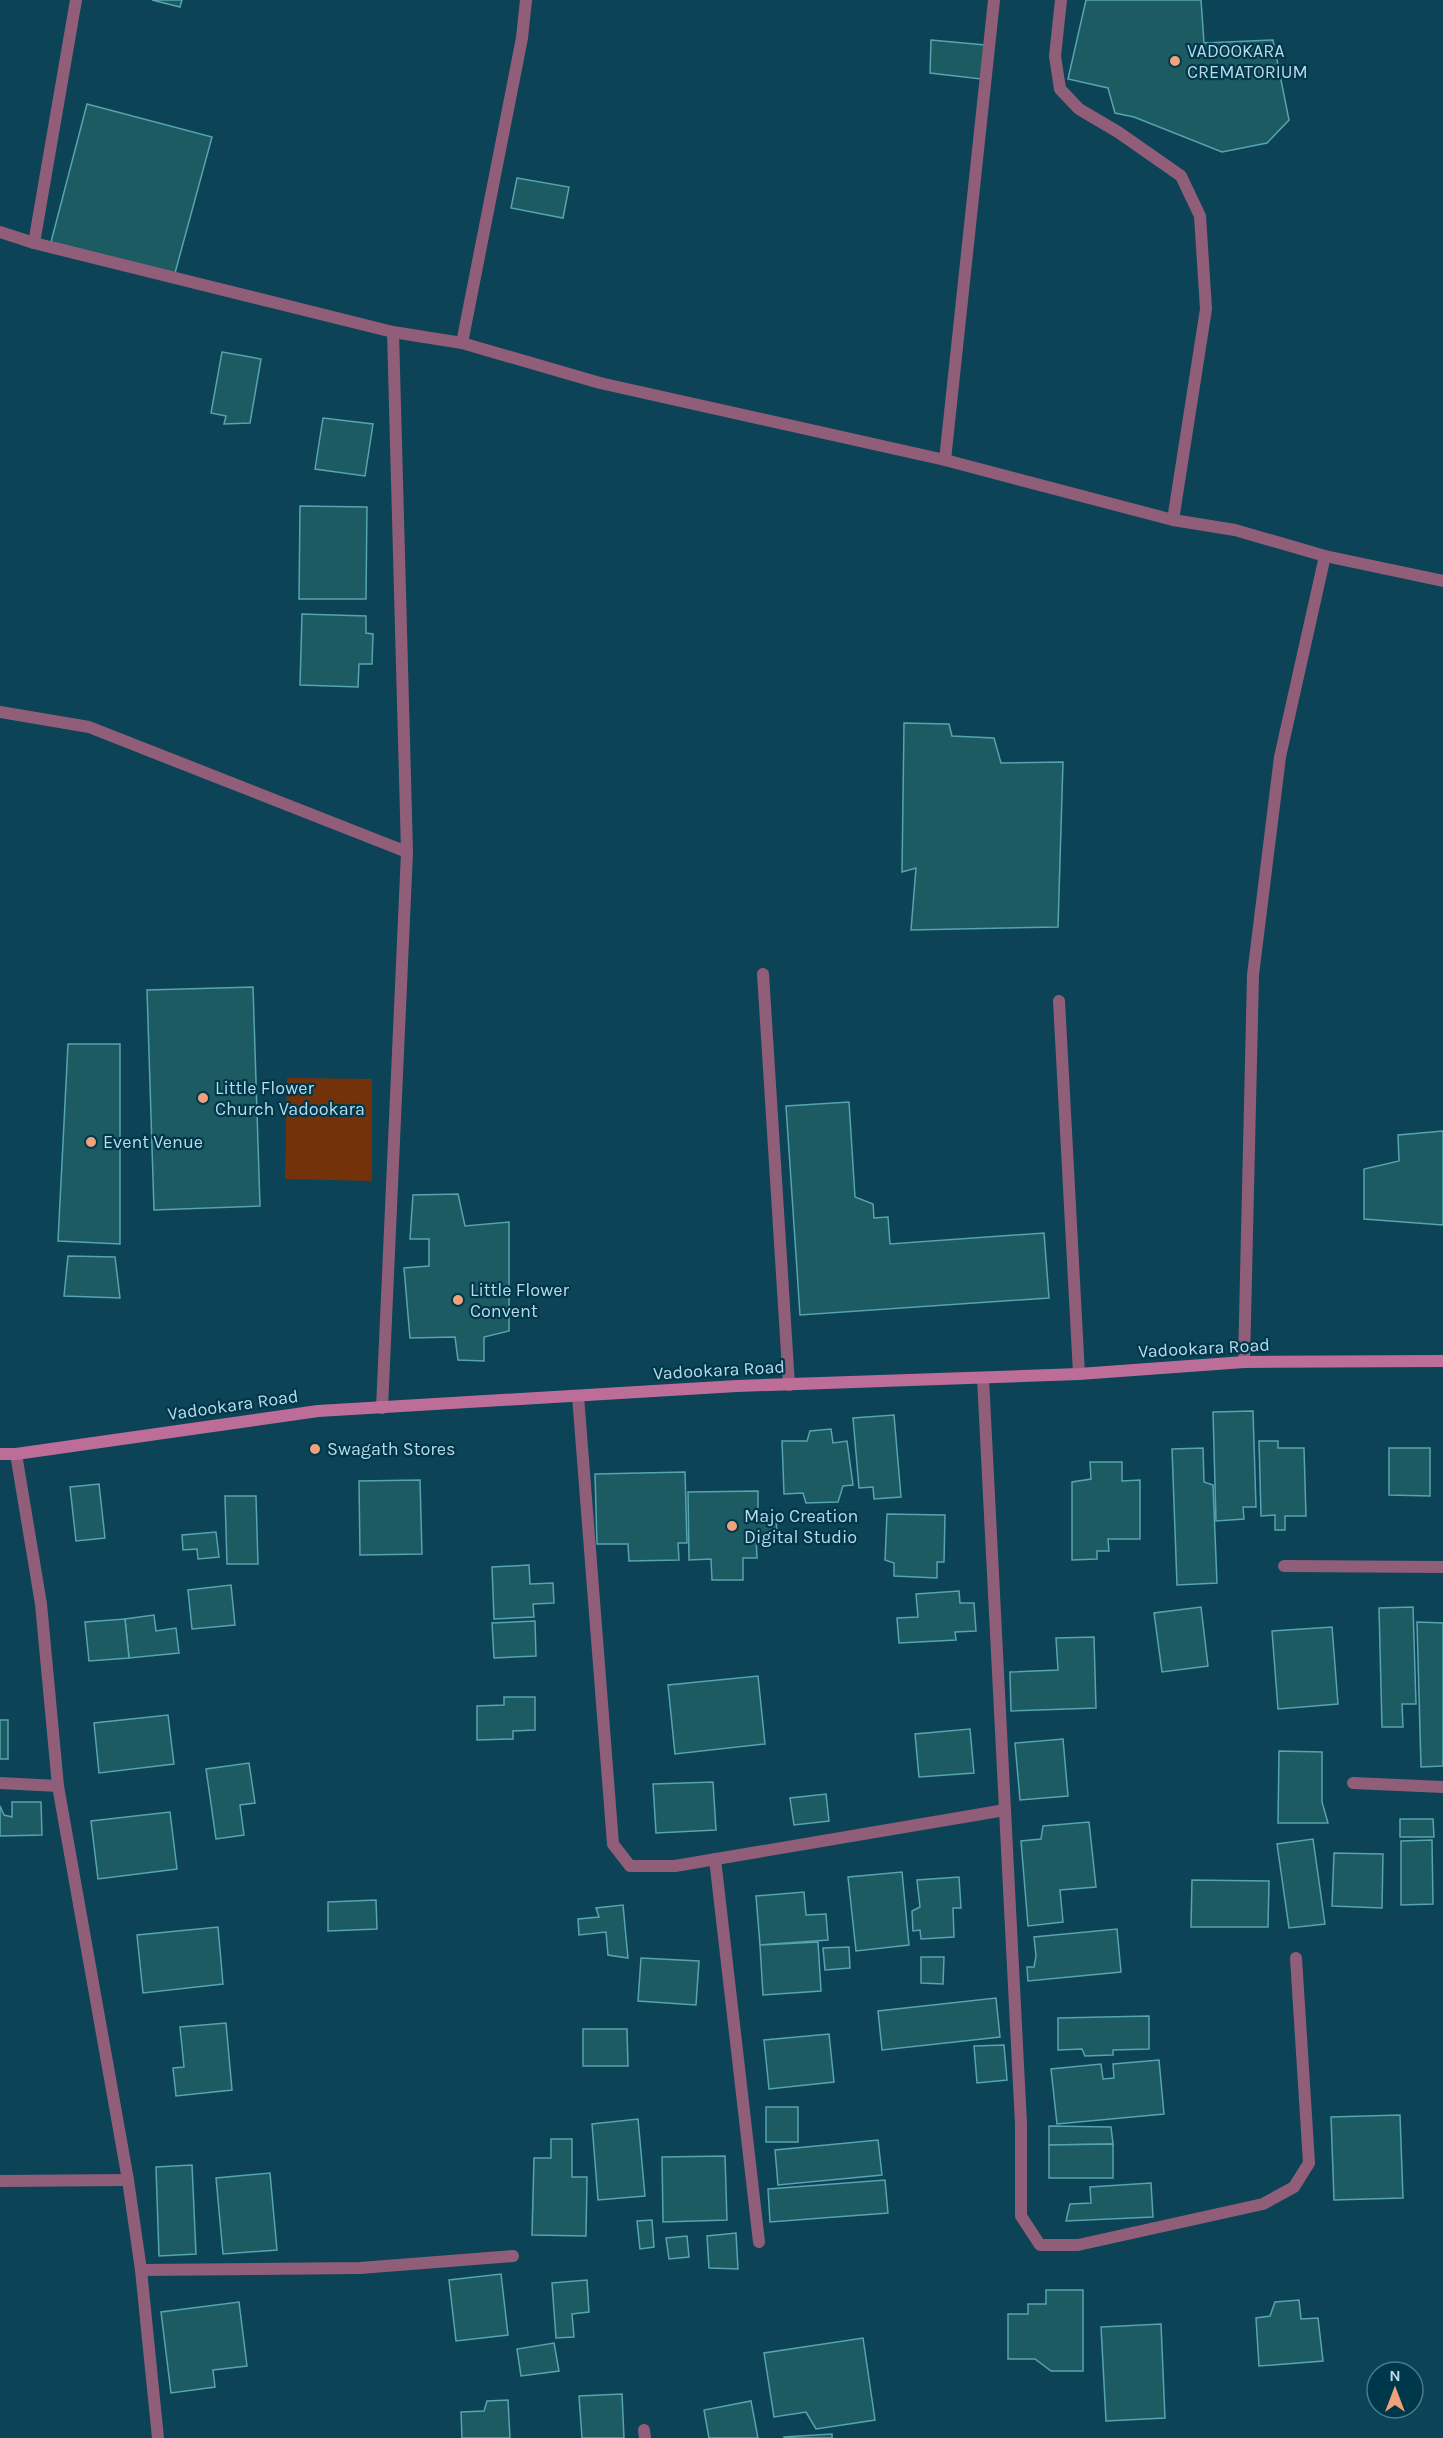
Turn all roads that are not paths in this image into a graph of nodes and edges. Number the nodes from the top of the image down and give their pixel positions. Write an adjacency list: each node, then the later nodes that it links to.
1 (76, 0): 6 (street)
2 (526, 0): 8 (street)
3 (994, 0): 9 (street)
4 (1061, 0): 10 (street)
5 (0, 232): 6 (street)
6 (34, 243): 7 (street)
7 (393, 332): 8 (street); 14 (street)
8 (462, 343): 9 (street)
9 (945, 460): 10 (street)
10 (1173, 520): 11 (street)
11 (1325, 556): 12 (street); 18 (street)
12 (1443, 581)
13 (0, 712): 14 (street)
14 (407, 852): 23 (street)
15 (763, 974): 21 (street)
16 (1059, 1001): 19 (street)
17 (1443, 1361): 18 (street, Vadookara Road)
18 (1244, 1362): 19 (street, Vadookara Road)
19 (1079, 1374): 20 (street, Vadookara Road)
20 (983, 1377): 21 (street, Vadookara Road); 32 (street)
21 (789, 1384): 22 (street, Vadookara Road)
22 (578, 1396): 23 (street, Vadookara Road); 33 (street)
23 (382, 1408): 25 (street, Vadookara Road)
24 (0, 1454): 25 (street, Vadookara Road)
25 (16, 1454): 30 (street)
26 (1284, 1566): 27 (street)
27 (1443, 1567)
28 (0, 1783): 30 (street)
29 (1353, 1783): 31 (street)
30 (58, 1786): 35 (street)
31 (1443, 1787)
32 (1005, 1810): 33 (street); 34 (street)
33 (715, 1859): 37 (street)
34 (1296, 1958)
35 (128, 2180): 36 (street); 39 (street)
36 (0, 2181)
37 (759, 2242)
38 (513, 2256): 39 (street)
39 (141, 2270): 40 (street)
40 (158, 2438)

